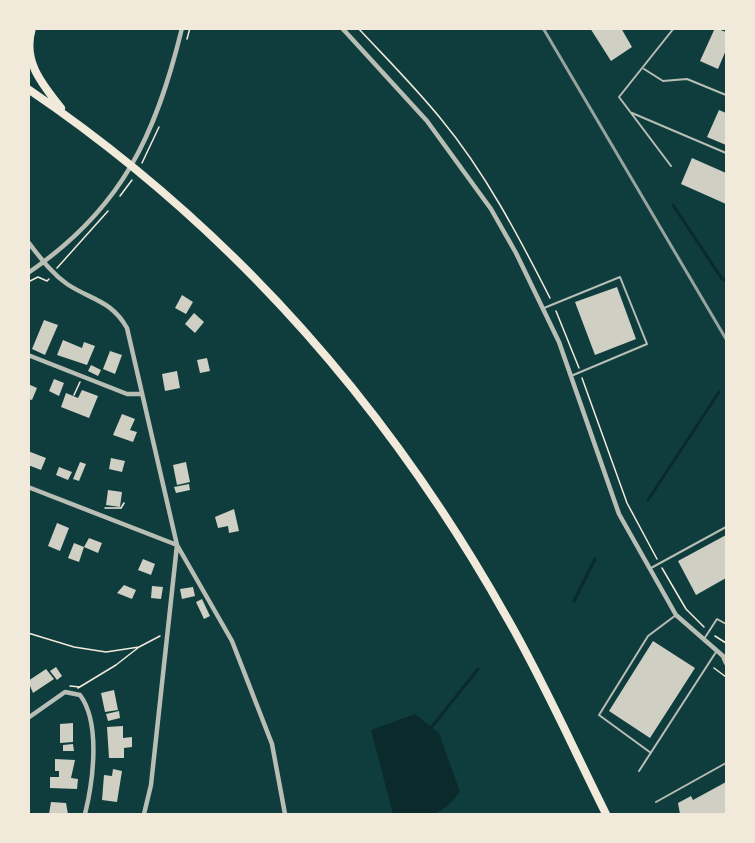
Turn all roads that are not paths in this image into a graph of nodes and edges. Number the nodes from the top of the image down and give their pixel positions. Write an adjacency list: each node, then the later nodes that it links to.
1 (32, 28): 10 (highway)
2 (342, 28): 16 (street)
3 (674, 28): 6 (lane)
4 (182, 29): 5 (street); 14 (street)
5 (190, 31)
6 (643, 69): 8 (lane); 9 (lane)
7 (28, 89): 10 (highway)
8 (726, 95)
9 (631, 113): 11 (lane); 12 (lane)
10 (67, 115): 40 (highway)
11 (726, 153)
12 (670, 166)
13 (28, 242): 14 (street)
14 (45, 262): 15 (street); 19 (street)
15 (28, 273)
16 (544, 309): 18 (street); 18 (lane)
17 (28, 355): 19 (street)
18 (570, 376): 23 (street)
19 (142, 394): 22 (street)
20 (28, 487): 22 (street)
21 (726, 527): 23 (lane)
22 (177, 545): 38 (street); 39 (street)
23 (649, 569): 24 (street)
24 (676, 615): 26 (street); 33 (lane)
25 (726, 624): 26 (lane)
26 (703, 641): 27 (street)
27 (716, 652): 28 (street); 30 (lane)
28 (725, 656): 29 (street)
29 (726, 663)
30 (699, 677): 31 (lane); 33 (lane)
31 (704, 681)
32 (28, 718): 37 (street)
33 (651, 753): 35 (lane)
34 (726, 763): 36 (lane)
35 (639, 771)
36 (656, 802)
37 (85, 814)
38 (147, 814)
39 (285, 814)
40 (606, 814)

